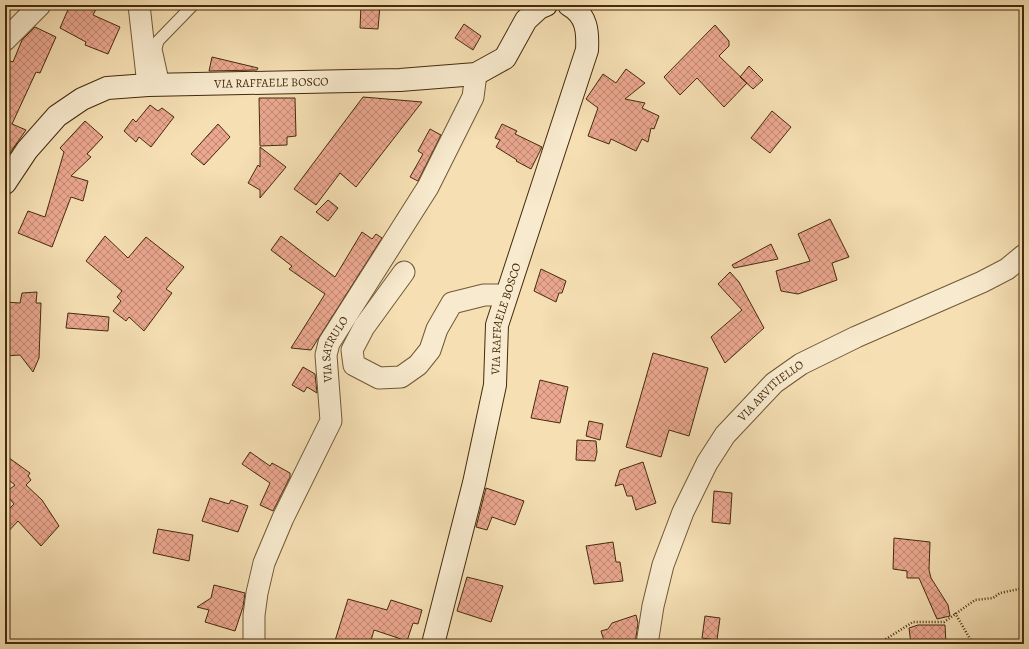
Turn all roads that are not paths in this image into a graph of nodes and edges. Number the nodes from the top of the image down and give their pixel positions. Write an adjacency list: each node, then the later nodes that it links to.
1 (40, 5): 6 (street)
2 (139, 5): 8 (street)
3 (193, 5): 8 (lane)
4 (546, 5): 7 (street, VIA RAFFAELE BOSCO)
5 (569, 5): 12 (street, VIA RAFFAELE BOSCO)
6 (5, 40)
7 (476, 74): 8 (street, VIA RAFFAELE BOSCO); 13 (street, VIA SATRULO)
8 (156, 85): 9 (street, VIA RAFFAELE BOSCO)
9 (5, 183)
10 (1024, 255): 15 (street, VIA ARVITIELLO)
11 (404, 272): 12 (street)
12 (506, 295): 14 (street, VIA RAFFAELE BOSCO)
13 (254, 644)
14 (433, 644)
15 (647, 644)

